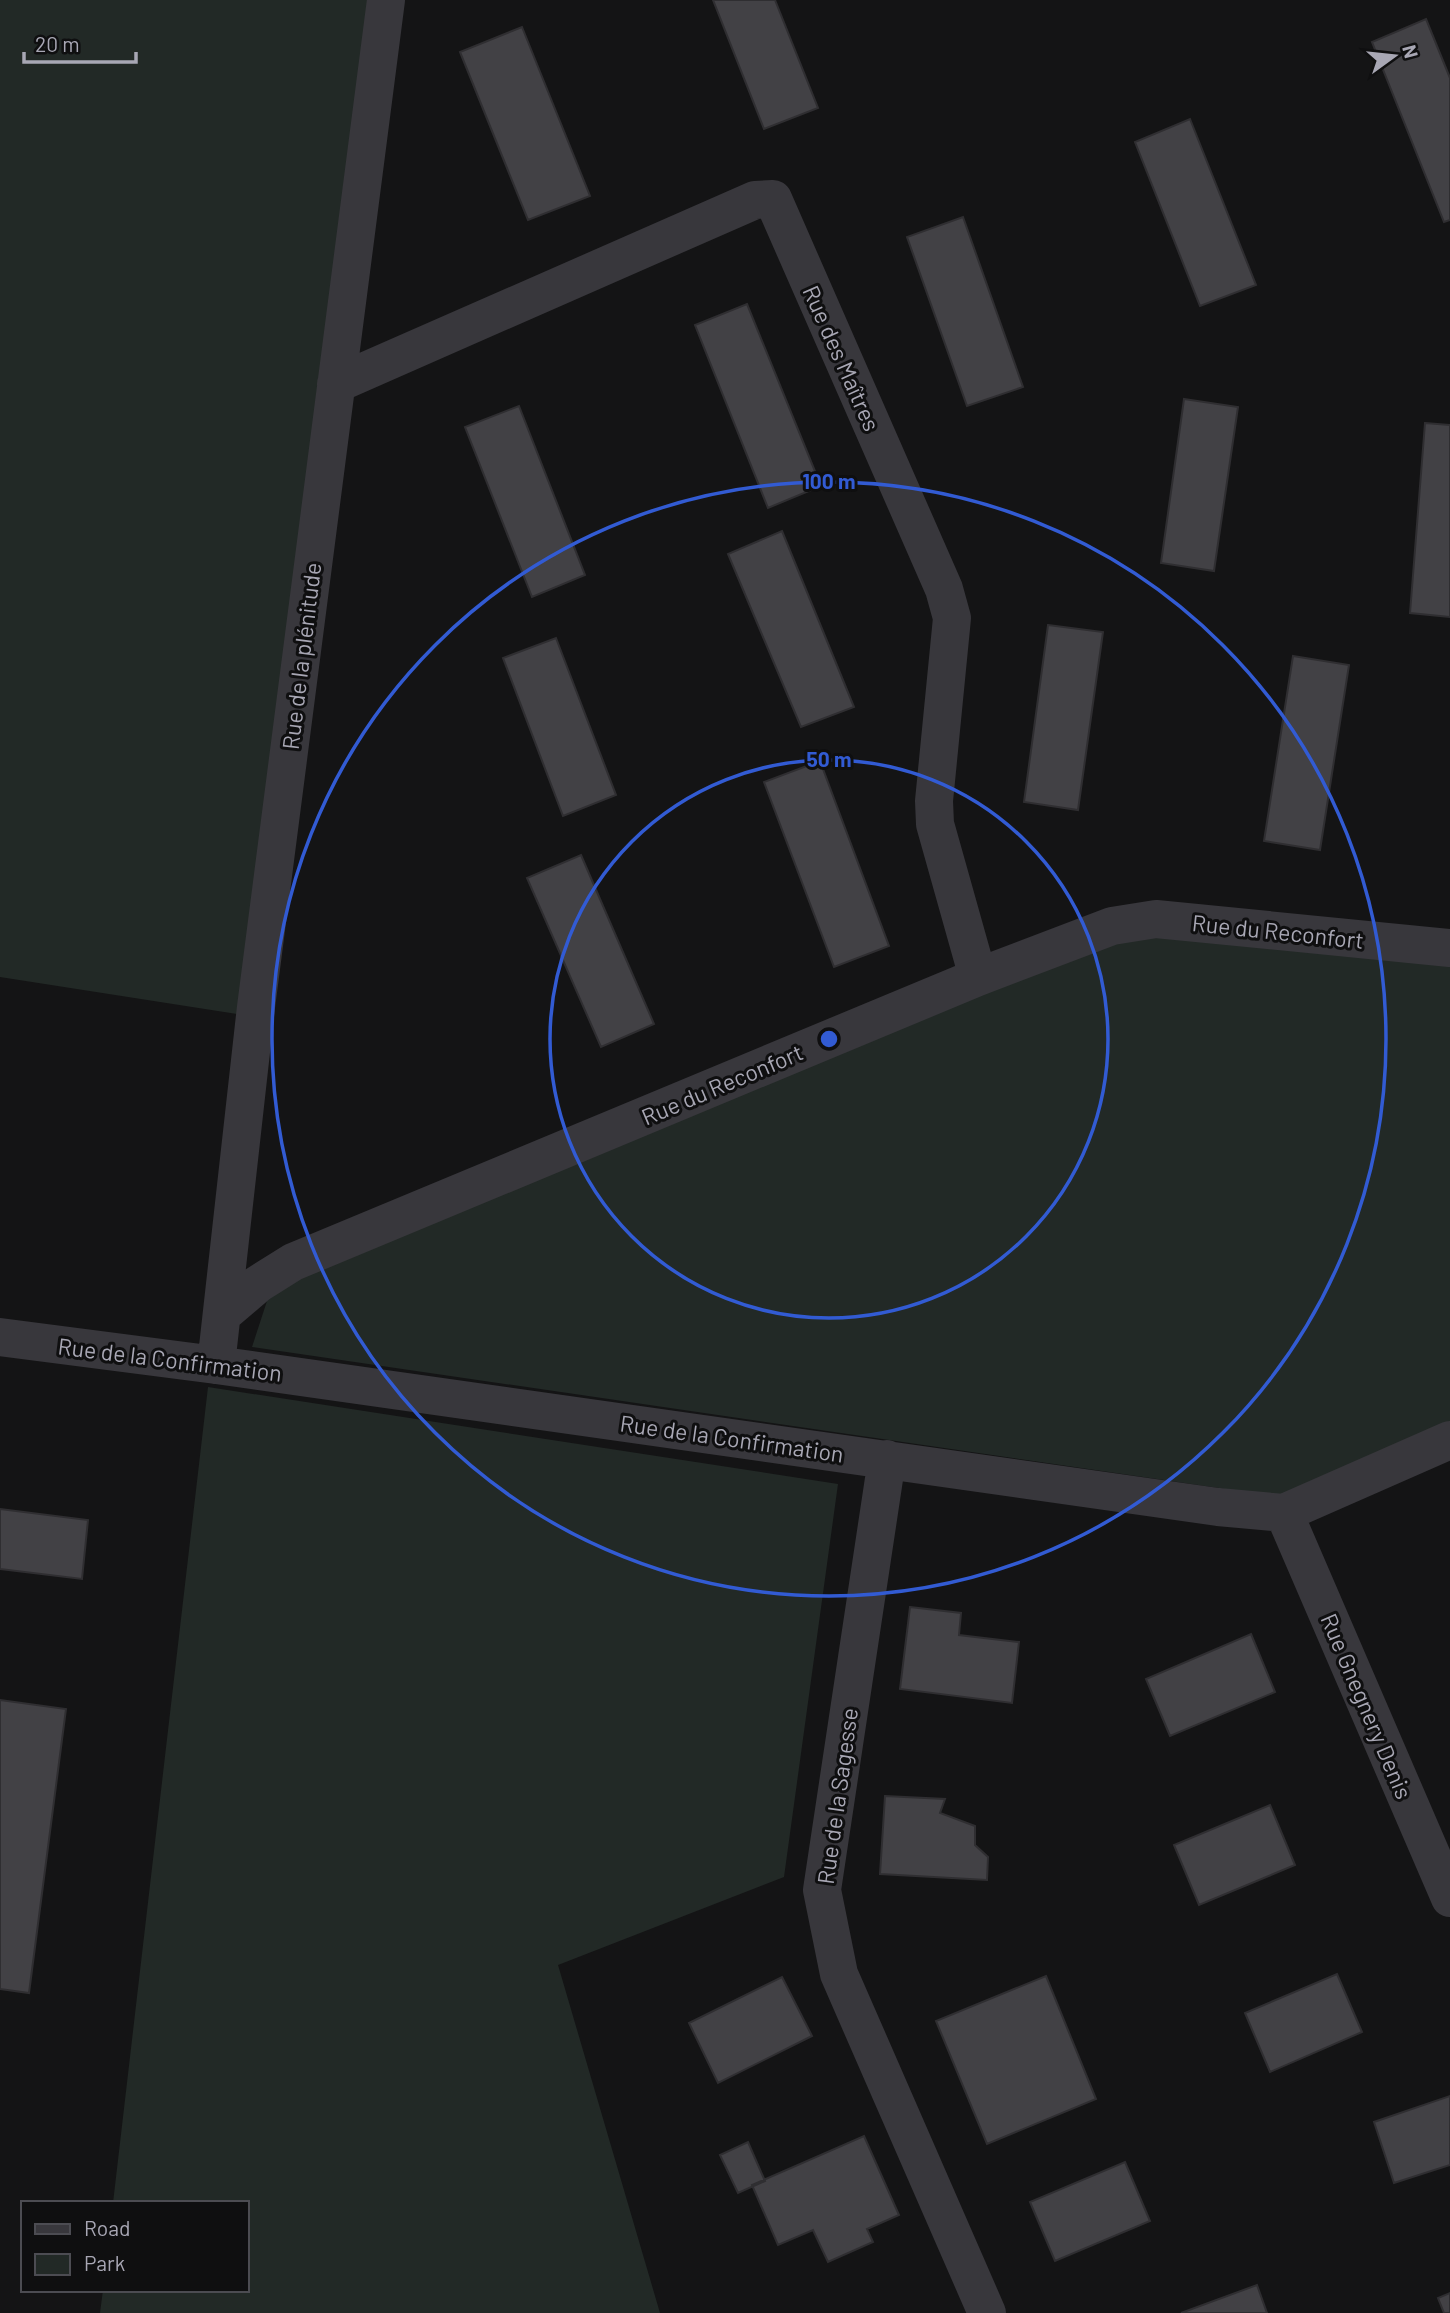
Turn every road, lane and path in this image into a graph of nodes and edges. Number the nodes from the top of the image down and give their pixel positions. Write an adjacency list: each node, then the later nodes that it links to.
1 (386, 0): 2 (street, Rue de la plénitude)
2 (336, 384): 4 (street, Rue des Maîtres); 5 (street, Rue de la plénitude)
3 (1450, 948): 4 (street, Rue du Reconfort)
4 (978, 977): 5 (street, Rue du Reconfort)
5 (224, 1313): 7 (street, Rue de la plénitude)
6 (0, 1337): 7 (street, Rue de la Confirmation)
7 (216, 1365): 9 (street, Rue de la Confirmation)
8 (1450, 1440): 10 (street, Rue de la Confirmation)
9 (887, 1459): 10 (street, Rue de la Confirmation); 12 (street, Rue de la Sagesse)
10 (1284, 1513): 11 (street, Rue Gnegnery Denis)
11 (1450, 1898)
12 (987, 2313)

